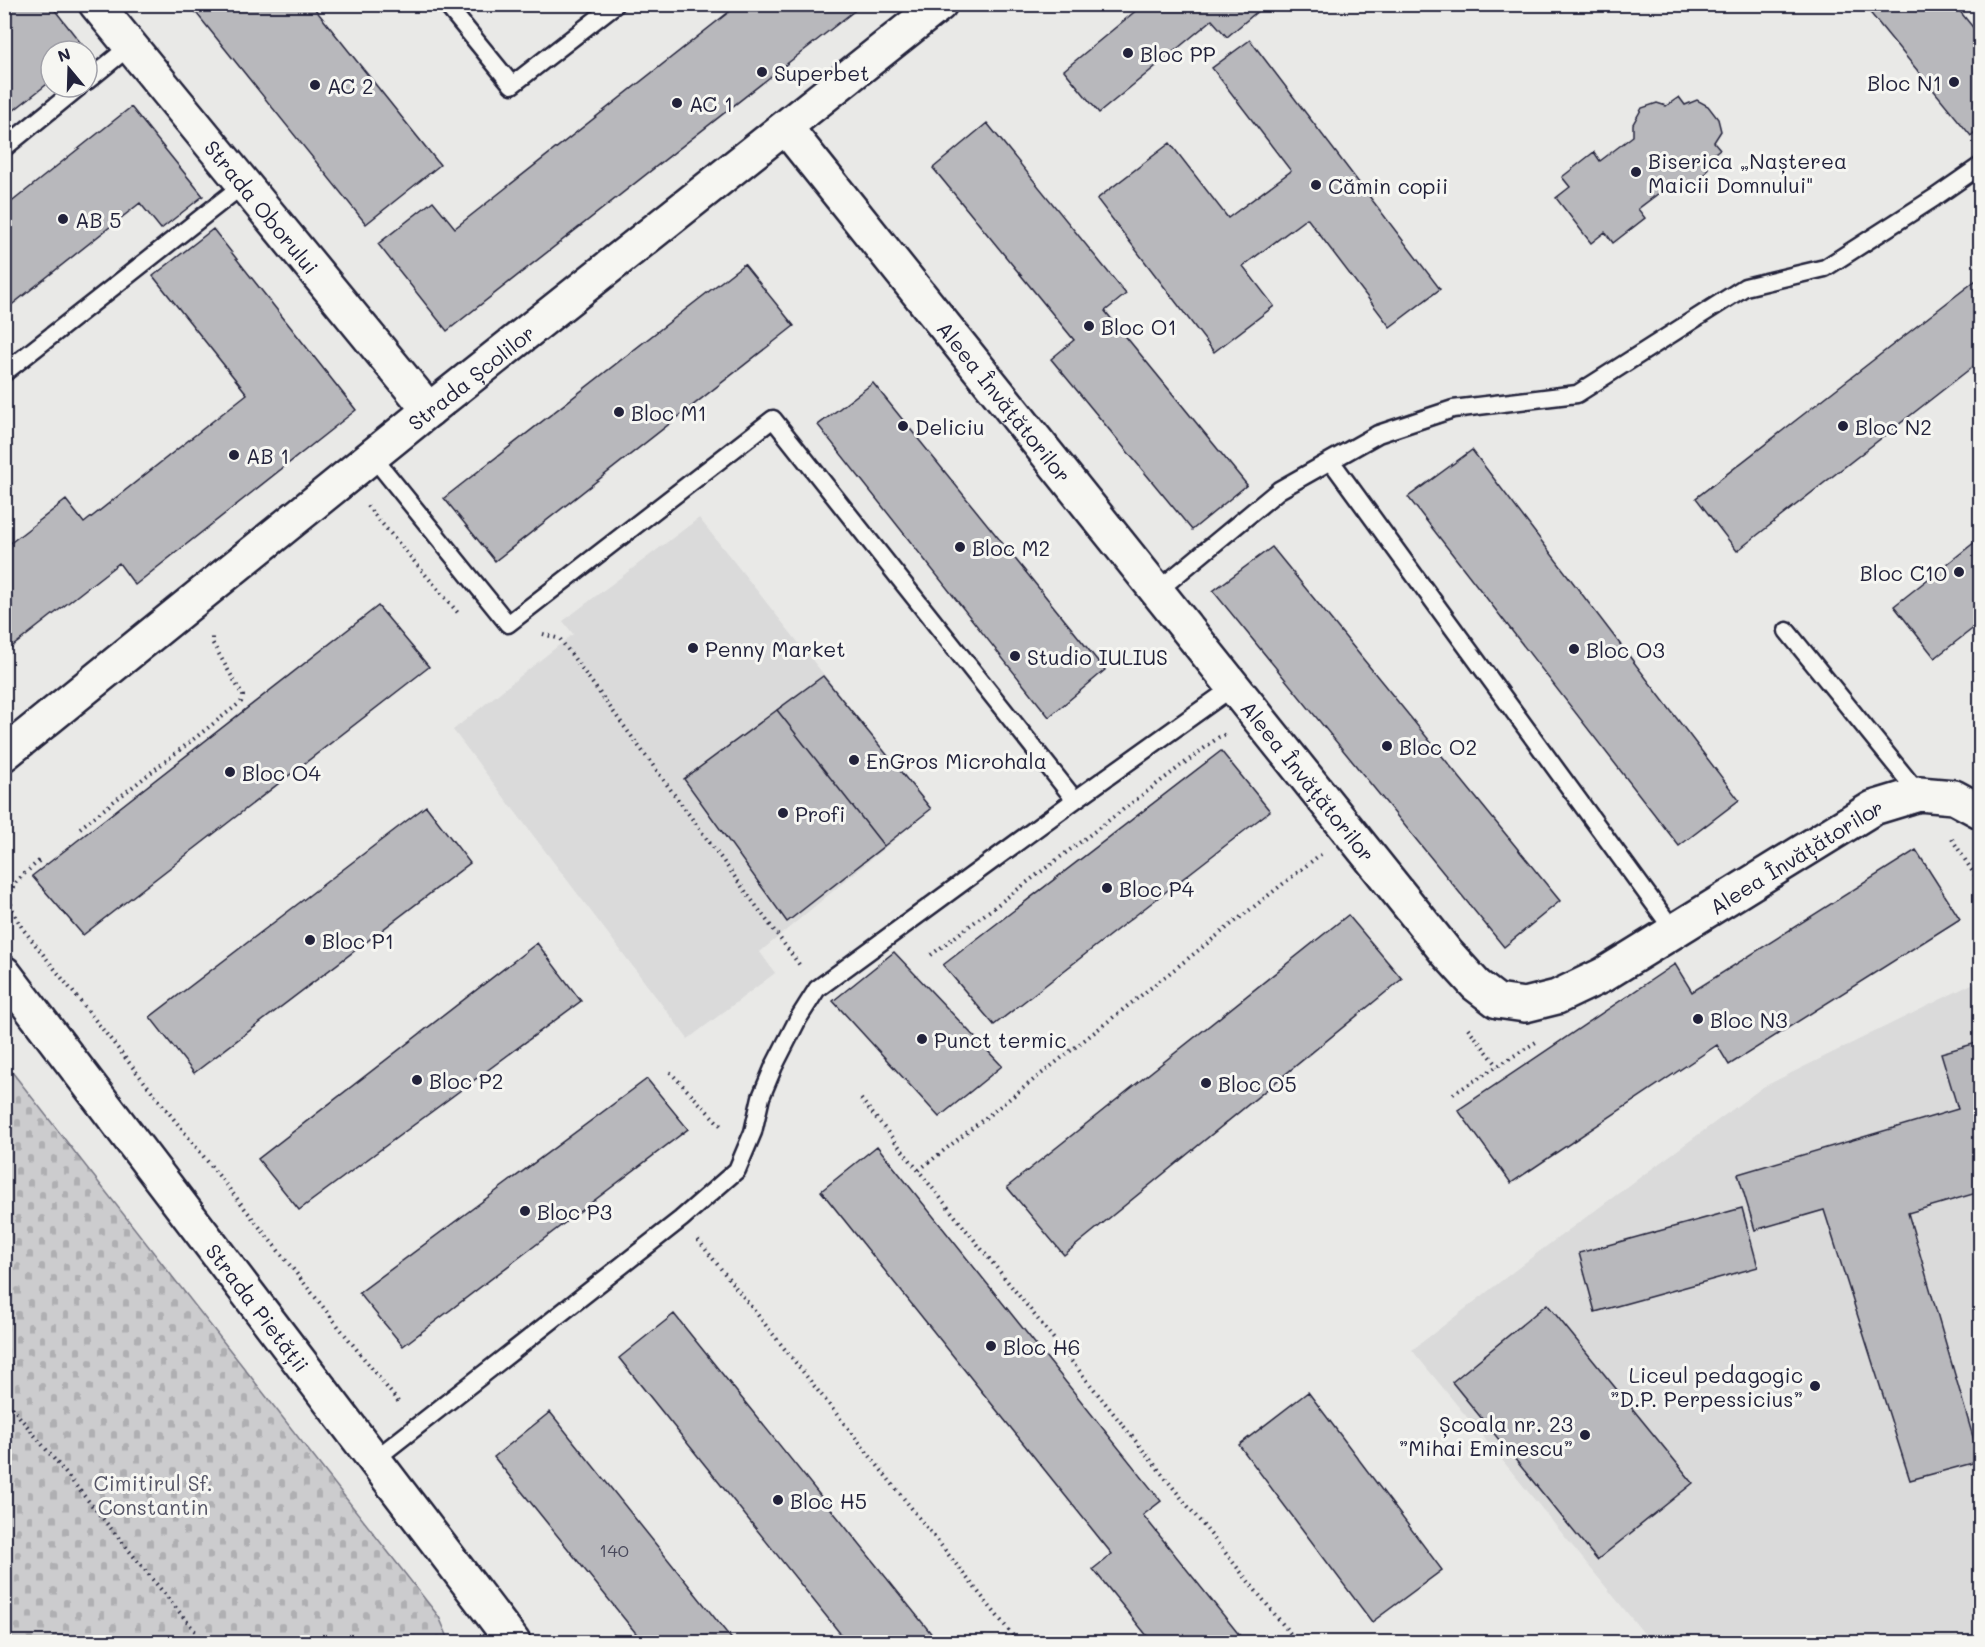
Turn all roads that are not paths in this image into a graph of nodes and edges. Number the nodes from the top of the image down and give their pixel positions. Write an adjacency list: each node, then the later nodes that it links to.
1 (96, 4): 5 (street, Strada Oborului)
2 (446, 4): 3 (lane)
3 (616, 4)
4 (940, 4): 8 (street, Strada Școlilor)
5 (130, 46): 6 (lane); 11 (street, Strada Oborului)
6 (99, 71)
7 (65, 99): 9 (lane)
8 (786, 128): 13 (street, Strada Școlilor); 16 (street, Aleea Învățătorilor)
9 (4, 148)
10 (1980, 166): 15 (lane)
11 (244, 184): 12 (lane); 13 (street, Strada Oborului)
12 (4, 373)
13 (429, 411): 14 (street, Strada Școlilor)
14 (373, 457): 19 (street, Strada Școlilor); 21 (lane)
15 (1331, 461): 16 (lane); 23 (lane)
16 (1156, 592): 18 (street, Aleea Învățătorilor)
17 (1787, 631): 20 (lane)
18 (1233, 687): 21 (lane); 23 (street, Aleea Învățătorilor)
19 (4, 754)
20 (1918, 794): 22 (street, Aleea Învățătorilor); 23 (street, Aleea Învățătorilor)
21 (1075, 800): 25 (lane)
22 (1980, 811)
23 (1674, 931)
24 (4, 973): 25 (street, Strada Pietății)
25 (374, 1460): 26 (street, Strada Pietății)
26 (505, 1638)

